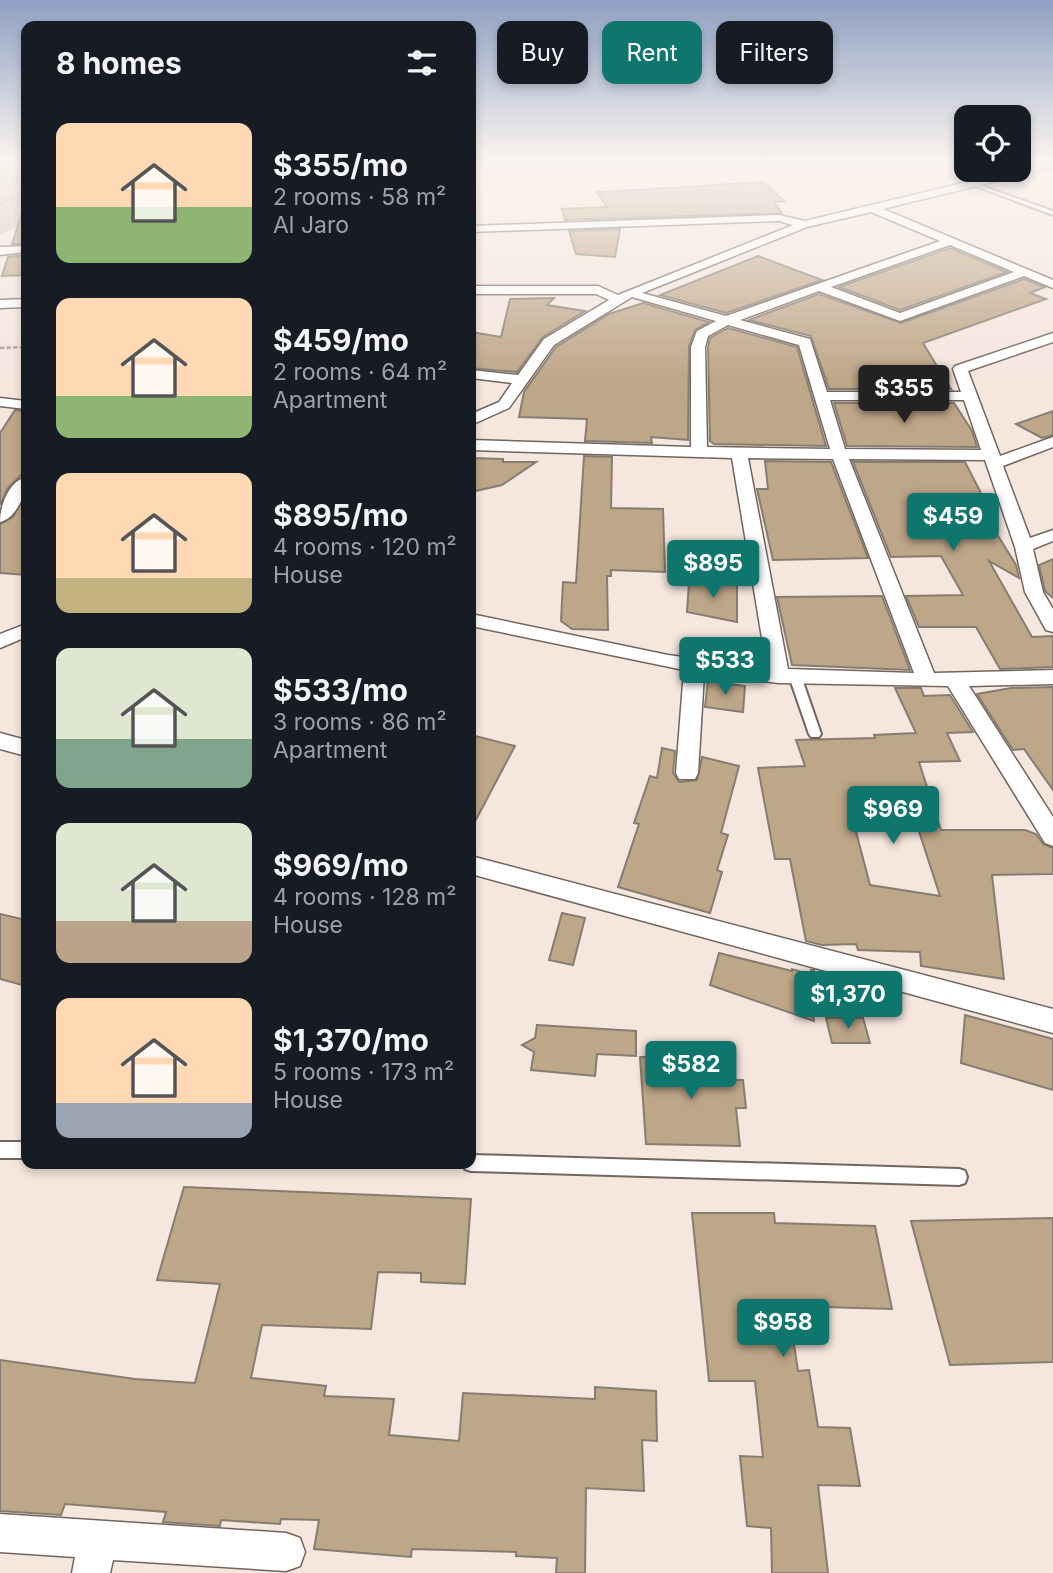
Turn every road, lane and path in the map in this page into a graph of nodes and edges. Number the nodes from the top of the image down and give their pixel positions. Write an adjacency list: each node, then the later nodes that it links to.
1 (779, 233): 11 (street)
2 (932, 233): 3 (street)
3 (950, 241): 6 (street); 8 (street)
4 (21, 249): 5 (street)
5 (0, 251)
6 (1025, 272): 7 (street); 8 (street)
7 (1053, 284)
8 (819, 287): 16 (street)
9 (476, 290): 10 (street)
10 (492, 290): 12 (street); 13 (street)
11 (630, 293): 13 (street); 16 (street)
12 (476, 298)
13 (617, 299): 21 (street)
14 (21, 303): 15 (street)
15 (0, 304)
16 (729, 320): 22 (street); 29 (street)
17 (1053, 337): 23 (street)
18 (21, 347): 19 (path)
19 (0, 348)
20 (476, 375): 21 (street)
21 (522, 380): 26 (street)
22 (822, 396): 23 (street); 31 (street)
23 (971, 397): 32 (street)
24 (0, 402): 25 (street)
25 (21, 404)
26 (476, 418)
27 (1053, 442): 32 (street)
28 (476, 444): 29 (street)
29 (699, 450): 30 (street)
30 (739, 453): 31 (street); 43 (street)
31 (839, 454): 32 (street); 45 (street)
32 (994, 459): 37 (street)
33 (21, 488): 35 (street)
34 (21, 513): 35 (street)
35 (1, 514)
36 (1053, 535): 37 (street)
37 (1024, 547): 39 (street)
38 (476, 621): 42 (street)
39 (1053, 626)
40 (21, 632): 41 (street)
41 (0, 642)
42 (694, 666): 43 (street); 50 (street)
43 (787, 676): 45 (street); 47 (lane)
44 (1053, 677): 46 (street)
45 (927, 680): 46 (street)
46 (955, 680): 51 (street)
47 (815, 734)
48 (0, 741): 49 (street)
49 (21, 747)
50 (687, 773)
51 (1053, 837)
52 (476, 866): 53 (street)
53 (1053, 1021)
54 (0, 1150): 55 (lane)
55 (21, 1150)
56 (476, 1163): 57 (lane)
57 (959, 1177)
58 (0, 1533): 60 (street)
59 (286, 1552): 60 (street)
60 (94, 1557)

